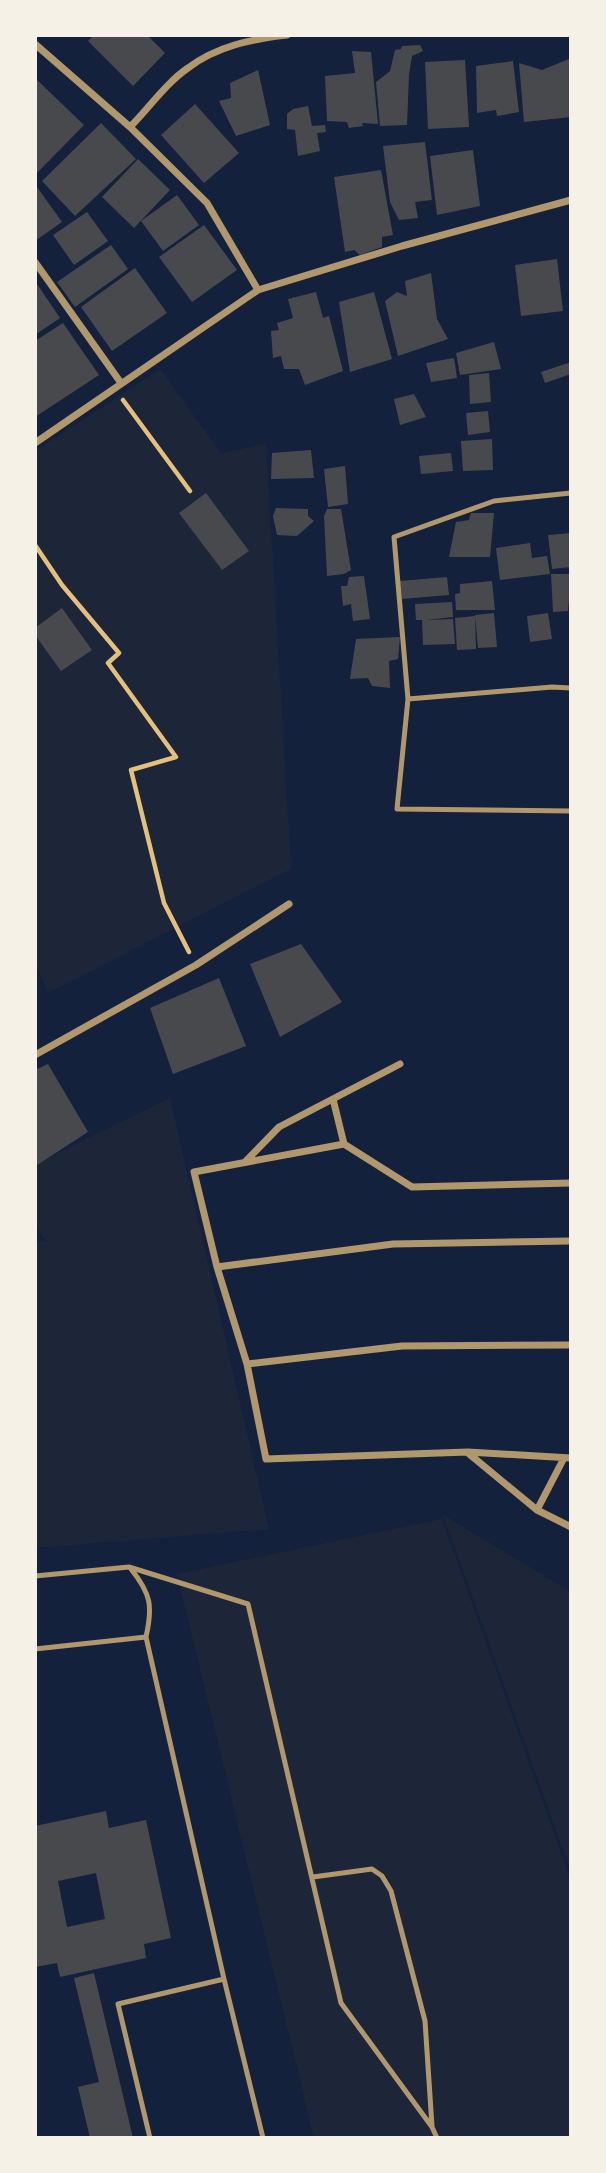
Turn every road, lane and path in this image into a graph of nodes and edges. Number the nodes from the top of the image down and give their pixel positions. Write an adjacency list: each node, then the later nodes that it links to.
1 (287, 35): 3 (street)
2 (35, 44): 3 (street)
3 (130, 127): 6 (street)
4 (571, 200): 6 (street)
5 (35, 262): 7 (street)
6 (258, 290): 7 (street)
7 (117, 386): 8 (street); 9 (path)
8 (35, 443)
9 (190, 491)
10 (571, 493): 13 (lane)
11 (35, 545): 16 (path)
12 (571, 688): 13 (lane)
13 (408, 699): 14 (lane)
14 (571, 811)
15 (289, 904): 16 (street)
16 (196, 965): 17 (street)
17 (35, 1055)
18 (400, 1064): 19 (street)
19 (333, 1099): 20 (street); 21 (street)
20 (344, 1144): 21 (street); 22 (street)
21 (246, 1161): 24 (street)
22 (571, 1183)
23 (571, 1241): 24 (street)
24 (217, 1267): 26 (street)
25 (571, 1345): 26 (street)
26 (247, 1364): 27 (street)
27 (468, 1452): 28 (street); 29 (street)
28 (568, 1458): 29 (street)
29 (537, 1510): 30 (street)
30 (571, 1527)
31 (130, 1567): 32 (lane); 33 (lane); 35 (lane)
32 (35, 1576)
33 (146, 1637): 34 (lane); 36 (lane)
34 (35, 1649)
35 (313, 1877): 37 (lane); 37 (lane)
36 (224, 1979): 38 (lane); 39 (lane)
37 (432, 2127): 40 (lane)
38 (150, 2138)
39 (263, 2138)
40 (437, 2138)

